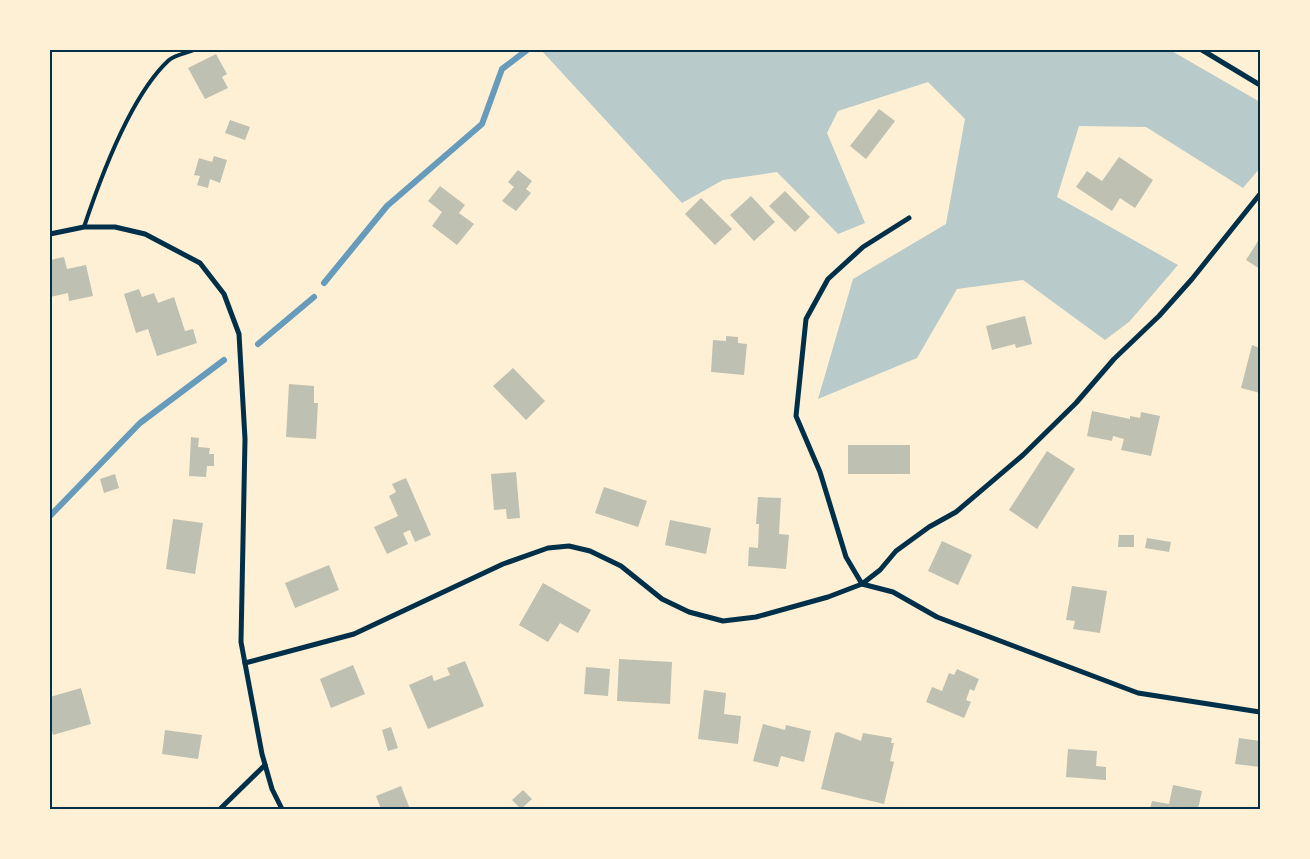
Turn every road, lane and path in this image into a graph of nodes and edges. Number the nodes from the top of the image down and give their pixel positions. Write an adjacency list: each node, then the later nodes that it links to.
1 (194, 50): 6 (lane)
2 (1202, 50): 3 (street)
3 (1260, 84)
4 (1260, 194): 8 (street)
5 (909, 218): 8 (street)
6 (84, 227): 7 (street); 9 (street)
7 (50, 234)
8 (862, 584): 9 (street); 10 (street)
9 (245, 663): 11 (street)
10 (1260, 712)
11 (265, 765): 12 (street); 13 (street)
12 (220, 809)
13 (282, 809)

